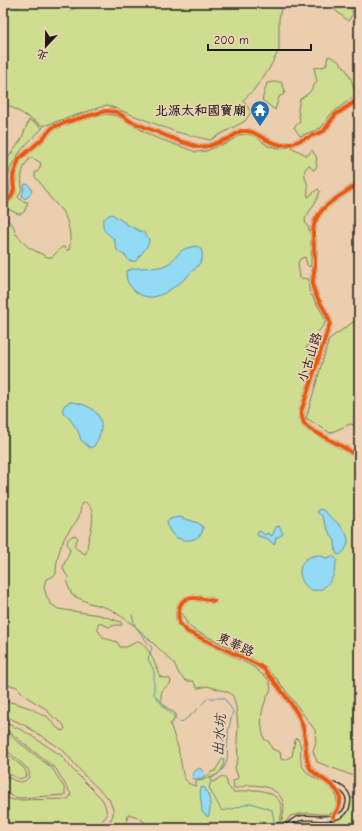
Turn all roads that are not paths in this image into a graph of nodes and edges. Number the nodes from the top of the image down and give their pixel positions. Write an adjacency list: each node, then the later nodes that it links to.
1 (359, 99): 3 (street)
2 (359, 183): 4 (street, 小古山路)
3 (3, 200)
4 (359, 457)
5 (214, 600): 6 (street, 東華路)
6 (332, 784): 7 (street); 7 (street, 東華路)
7 (333, 817): 8 (street)
8 (286, 828)

